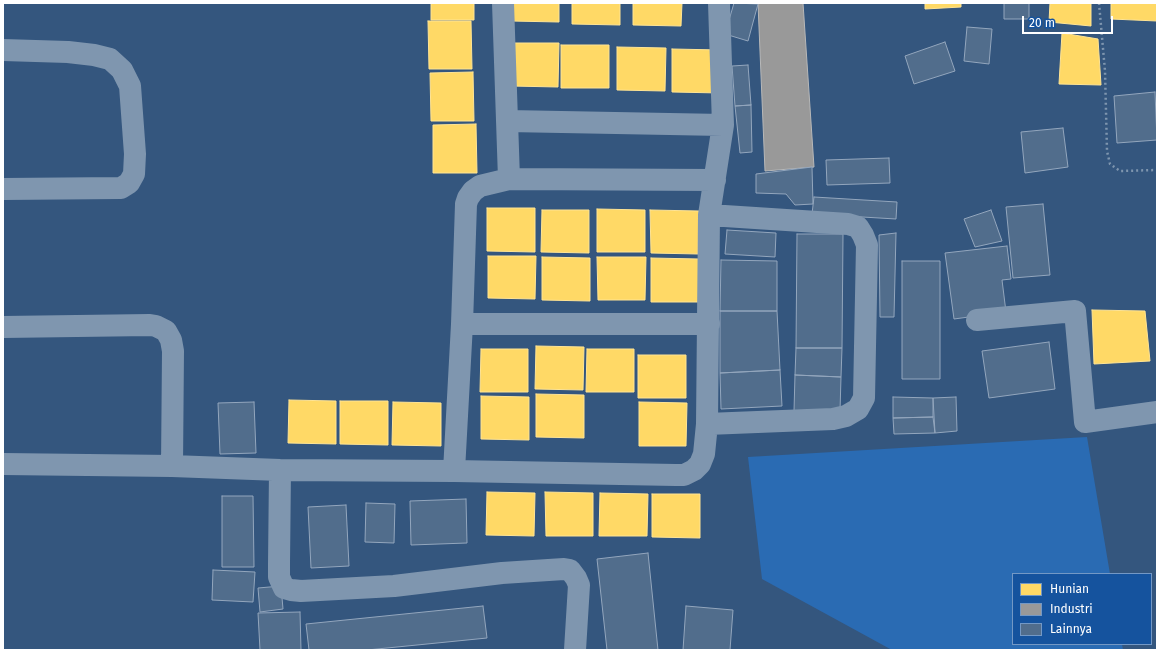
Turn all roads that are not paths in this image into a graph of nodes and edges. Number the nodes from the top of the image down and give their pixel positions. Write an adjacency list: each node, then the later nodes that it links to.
1 (503, 3): 4 (street)
2 (719, 3): 5 (street)
3 (3, 50): 8 (street)
4 (508, 121): 5 (street); 6 (street)
5 (723, 125): 7 (street)
6 (509, 179): 7 (street); 11 (street)
7 (715, 180): 9 (street)
8 (3, 189)
9 (709, 215): 12 (street); 15 (street)
10 (977, 320): 14 (street)
11 (462, 324): 12 (street); 19 (street)
12 (709, 324): 15 (street)
13 (3, 328): 17 (street)
14 (1157, 412)
15 (708, 424): 19 (street)
16 (3, 464): 17 (street)
17 (172, 466): 18 (street)
18 (280, 470): 19 (street); 20 (street)
19 (454, 471)
20 (575, 650)

